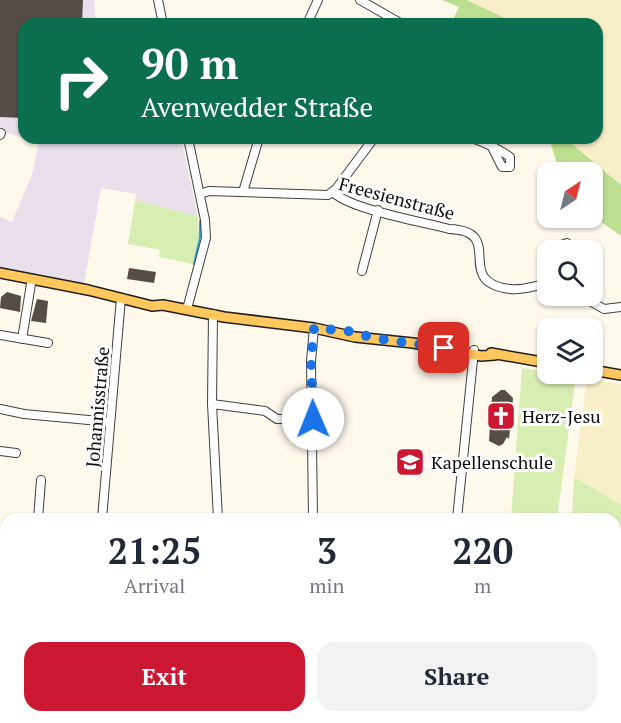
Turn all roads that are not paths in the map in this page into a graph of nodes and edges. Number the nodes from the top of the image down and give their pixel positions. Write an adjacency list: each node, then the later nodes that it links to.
1 (158, 0): 4 (street)
2 (318, 0): 5 (street)
3 (360, 0): 6 (street)
4 (162, 18)
5 (310, 18)
6 (392, 18)
7 (189, 144): 14 (street)
8 (257, 144): 12 (street)
9 (369, 144): 13 (street)
10 (485, 144): 11 (street)
11 (492, 147)
12 (243, 192): 13 (street, Freesienstraße); 14 (street, Freesienstraße)
13 (333, 192): 15 (street, Freesienstraße)
14 (200, 194): 24 (street)
15 (378, 210): 16 (street); 19 (street, Freesienstraße)
16 (362, 271)
17 (0, 275): 18 (main road); 20 (main road)
18 (31, 284): 20 (main road); 28 (street)
19 (537, 286)
20 (100, 294): 21 (main road)
21 (121, 298): 24 (main road); 37 (street, Johannisstraße)
22 (599, 306): 23 (street)
23 (621, 307)
24 (187, 309): 25 (main road)
25 (214, 314): 26 (main road); 34 (street)
26 (314, 328): 30 (main road); 36 (street)
27 (0, 335): 28 (street)
28 (22, 339): 29 (street)
29 (48, 343)
30 (474, 353): 31 (main road); 45 (street)
31 (537, 361)
32 (603, 372): 33 (main road)
33 (621, 375)
34 (212, 404): 36 (street); 43 (street)
35 (0, 409): 37 (street)
36 (313, 419): 44 (street)
37 (110, 422): 42 (street, Johannisstraße)
38 (0, 451): 39 (street)
39 (16, 453)
40 (41, 480): 41 (street)
41 (38, 513)
42 (102, 513)
43 (218, 513)
44 (313, 513)
45 (458, 513)

